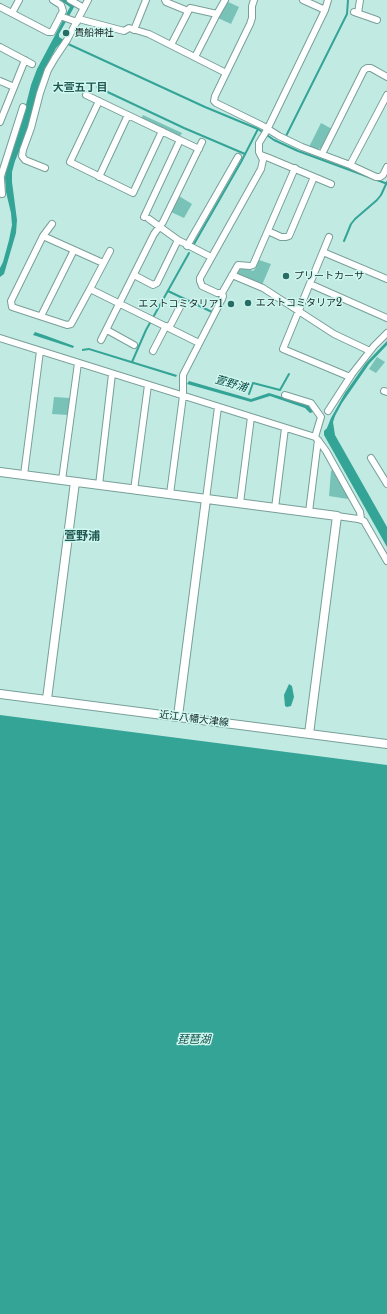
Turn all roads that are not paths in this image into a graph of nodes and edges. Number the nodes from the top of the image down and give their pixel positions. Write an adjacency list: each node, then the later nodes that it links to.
1 (19, 0): 16 (street)
2 (53, 0): 11 (street)
3 (88, 0): 13 (street)
4 (146, 0): 21 (street)
5 (165, 0): 15 (street)
6 (225, 0): 17 (street)
7 (254, 0): 27 (street)
8 (303, 0): 14 (street)
9 (328, 0): 14 (street)
10 (360, 0): 19 (street)
11 (69, 3): 13 (street); 18 (street)
12 (0, 7): 16 (street)
13 (84, 8): 20 (street)
14 (325, 10): 37 (street)
15 (188, 11): 17 (street); 22 (street)
16 (12, 13): 18 (street)
17 (217, 14): 24 (street)
18 (64, 17): 20 (street)
19 (377, 20)
20 (78, 21): 21 (street); 47 (street)
21 (134, 30): 22 (street)
22 (171, 45): 24 (street)
23 (0, 47): 25 (street)
24 (195, 57): 27 (street)
25 (25, 60): 26 (street); 30 (street)
26 (32, 64)
27 (226, 73): 37 (street)
28 (387, 77): 42 (street)
29 (0, 81): 30 (street)
30 (14, 87): 36 (street)
31 (86, 95): 33 (street)
32 (387, 95): 45 (street)
33 (99, 101): 35 (street); 49 (street)
34 (23, 107): 51 (street)
35 (128, 115): 38 (street); 49 (street)
36 (0, 122)
37 (267, 129): 42 (street); 43 (street)
38 (162, 131): 39 (street); 49 (street)
39 (180, 140): 41 (street); 55 (street)
40 (202, 142): 41 (street)
41 (199, 149): 55 (street)
42 (322, 154): 45 (street)
43 (260, 155): 48 (street); 64 (street)
44 (238, 157): 60 (street)
45 (350, 165): 46 (street)
46 (387, 166)
47 (45, 168)
48 (295, 168): 50 (street); 56 (street)
49 (99, 177)
50 (314, 177): 52 (street); 56 (street)
51 (0, 179): 53 (street)
52 (331, 184)
53 (2, 194)
54 (52, 224): 57 (street)
55 (159, 227): 59 (street); 67 (street)
56 (268, 231): 66 (street)
57 (43, 236): 61 (street); 75 (street)
58 (329, 237): 63 (street)
59 (178, 240): 60 (street); 67 (street)
60 (187, 246): 64 (street)
61 (74, 250): 65 (street); 75 (street)
62 (110, 251): 65 (street)
63 (323, 252): 68 (street); 69 (street)
64 (211, 257): 71 (street)
65 (103, 263): 70 (street)
66 (232, 275): 71 (street); 74 (street)
67 (134, 276): 73 (street)
68 (387, 279)
69 (310, 284): 74 (street); 76 (street)
70 (90, 289): 73 (street); 75 (street)
71 (222, 293): 82 (street)
72 (182, 303): 77 (street)
73 (120, 304): 77 (street); 78 (street)
74 (298, 311): 85 (street); 89 (street)
75 (41, 316)
76 (387, 318)
77 (168, 327): 82 (street); 86 (street)
78 (106, 330): 81 (street); 83 (street)
79 (387, 333): 85 (street)
80 (0, 338): 84 (street)
81 (101, 340)
82 (199, 343): 92 (street)
83 (134, 345)
84 (40, 351): 87 (street); 100 (street)
85 (370, 351): 89 (street)
86 (153, 352)
87 (78, 363): 88 (street); 101 (street)
88 (112, 374): 90 (street); 104 (street)
89 (350, 377): 94 (street)
90 (148, 385): 92 (street); 105 (street)
91 (285, 395): 97 (street)
92 (183, 396): 93 (street); 106 (street)
93 (218, 407): 95 (street); 107 (street)
94 (328, 411)
95 (252, 418): 96 (street); 108 (street)
96 (285, 428): 97 (street); 109 (street)
97 (316, 438): 110 (street); 112 (street)
98 (371, 458): 103 (street)
99 (0, 472): 100 (street)
100 (24, 475): 101 (street)
101 (62, 480): 102 (street)
102 (75, 482): 104 (street); 115 (street)
103 (387, 484)
104 (99, 485): 105 (street)
105 (134, 490): 106 (street)
106 (170, 494): 107 (street)
107 (206, 499): 108 (street); 116 (street)
108 (240, 503): 109 (street)
109 (275, 508): 110 (street)
110 (309, 512): 111 (street)
111 (337, 516): 112 (street); 117 (street)
112 (361, 519): 113 (street)
113 (387, 561)
114 (0, 694): 115 (street, 近江八幡大津線)
115 (47, 700): 116 (street, 近江八幡大津線)
116 (178, 716): 117 (street, 近江八幡大津線)
117 (309, 734): 118 (street, 近江八幡大津線)
118 (387, 744)

